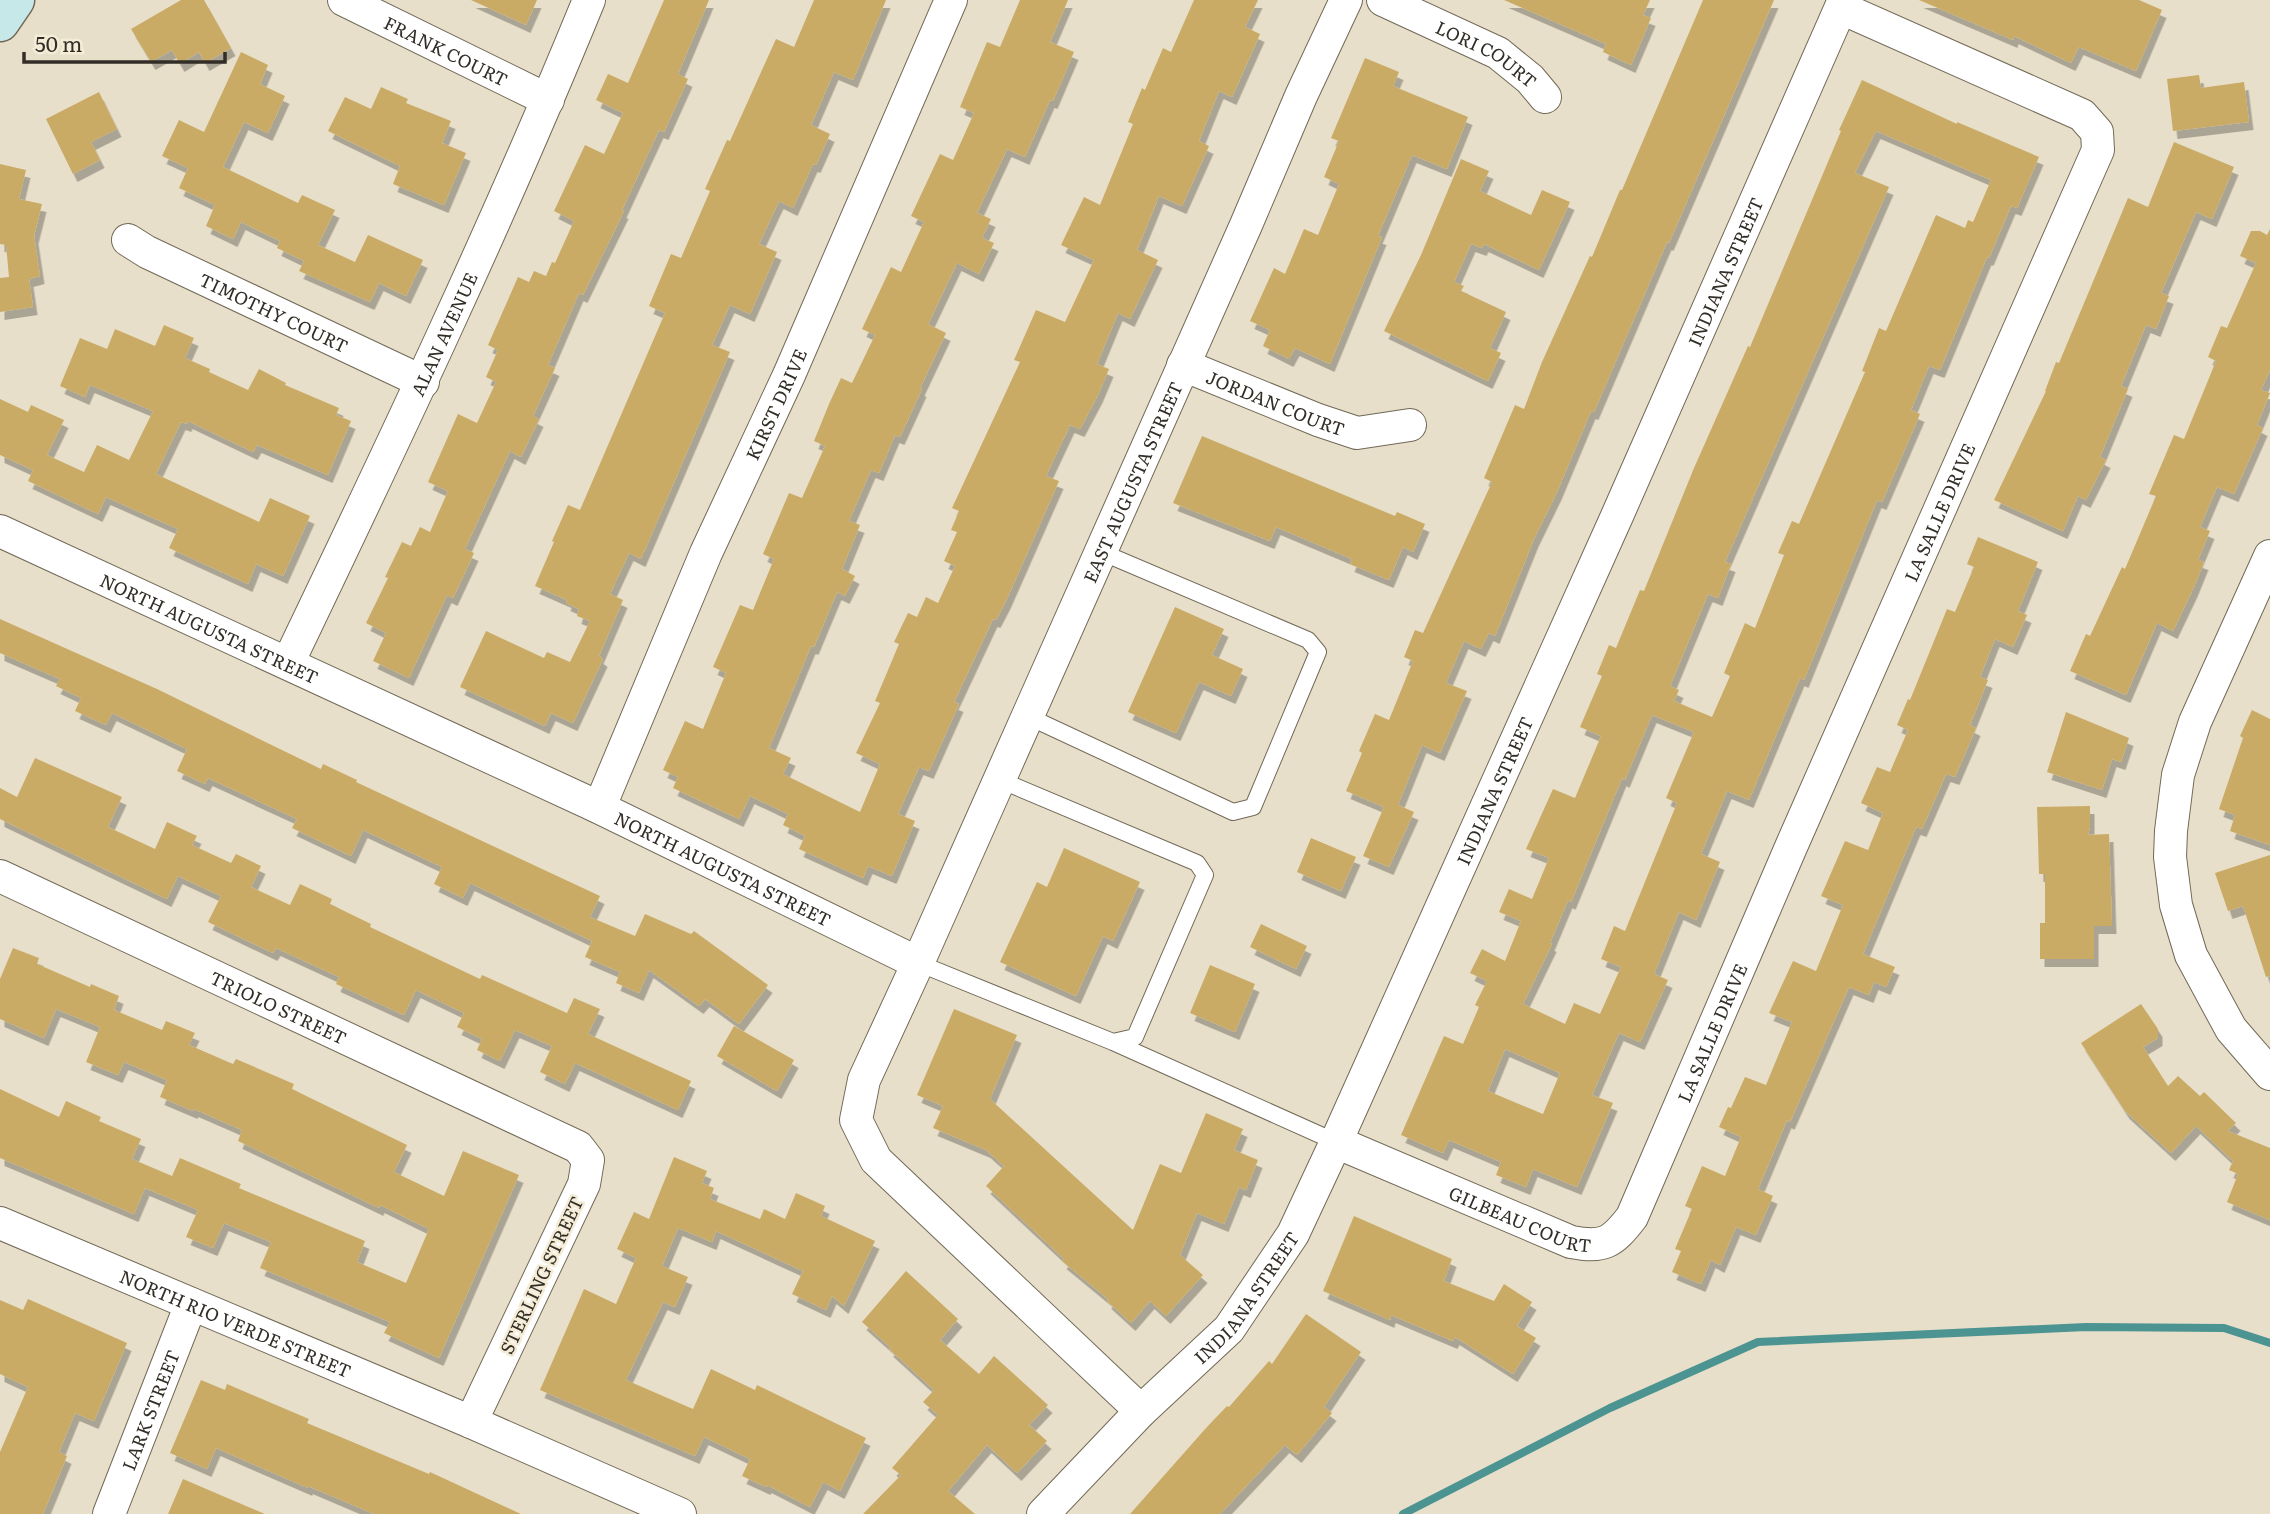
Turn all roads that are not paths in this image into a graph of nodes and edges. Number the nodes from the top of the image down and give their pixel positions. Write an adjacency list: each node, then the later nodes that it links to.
1 (15, 0): 8 (street)
2 (344, 0): 10 (street, FRANK COURT)
3 (589, 0): 10 (street, ALAN AVENUE)
4 (951, 0): 21 (street, KIRST DRIVE)
5 (1346, 0): 12 (street, EAST AUGUSTA STREET)
6 (1383, 0): 9 (street, LORI COURT)
7 (1842, 4): 27 (street, INDIANA STREET); 28 (street, LA SALLE DRIVE)
8 (0, 22)
9 (1545, 97)
10 (548, 100): 13 (street, ALAN AVENUE)
11 (128, 240): 13 (street, TIMOTHY COURT)
12 (1183, 365): 14 (street, JORDAN COURT); 16 (street, EAST AUGUSTA STREET)
13 (422, 382): 18 (street, ALAN AVENUE)
14 (1410, 425)
15 (0, 531): 18 (street, NORTH AUGUSTA STREET)
16 (1101, 552): 19 (street, EAST AUGUSTA STREET); 19 (lane)
17 (2270, 556): 25 (street)
18 (288, 663): 21 (street, NORTH AUGUSTA STREET)
19 (1027, 716): 20 (street, EAST AUGUSTA STREET)
20 (1000, 780): 23 (street, EAST AUGUSTA STREET); 24 (lane)
21 (596, 806): 23 (street, NORTH AUGUSTA STREET)
22 (0, 876): 26 (street, TRIOLO STREET)
23 (918, 963): 24 (lane); 31 (street)
24 (1113, 1042): 27 (lane)
25 (2270, 1074)
26 (558, 1138): 32 (street, STERLING STREET)
27 (1336, 1142): 28 (street, GILBEAU COURT); 31 (street, INDIANA STREET)
28 (1659, 1153)
29 (0, 1223): 30 (street, NORTH RIO VERDE STREET)
30 (191, 1304): 32 (street, NORTH RIO VERDE STREET); 33 (street, LARK STREET)
31 (1141, 1411): 35 (street, INDIANA STREET)
32 (471, 1422): 34 (street, NORTH RIO VERDE STREET)
33 (109, 1514)
34 (680, 1514)
35 (1042, 1514)

